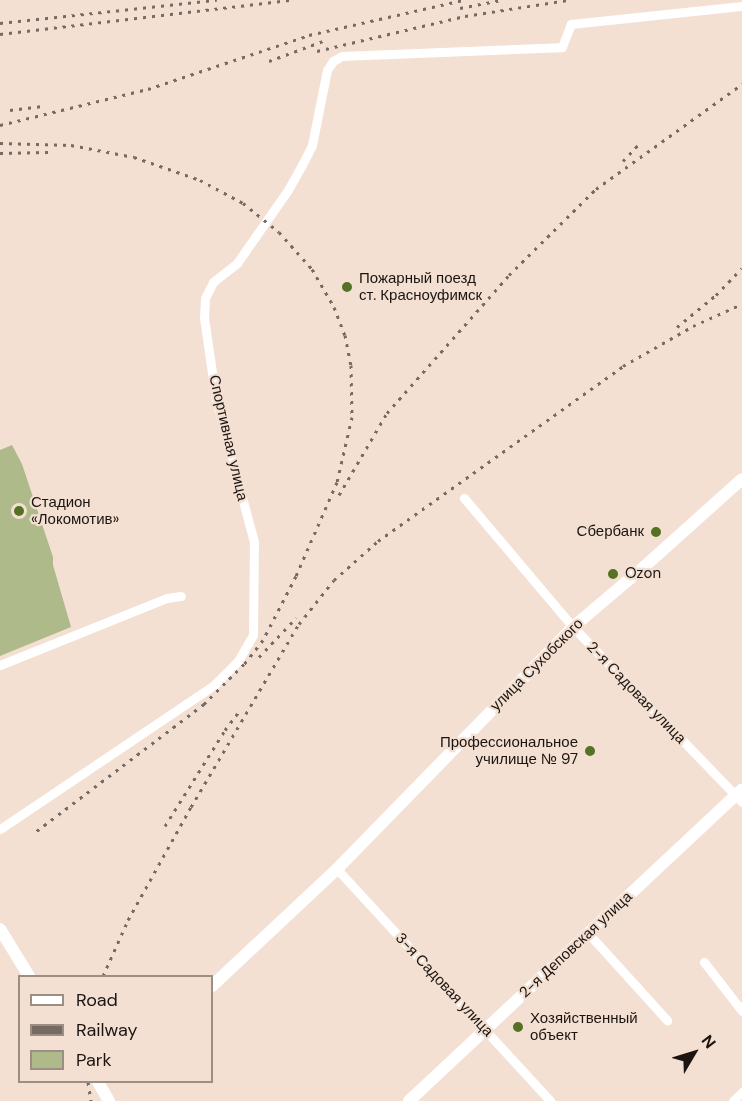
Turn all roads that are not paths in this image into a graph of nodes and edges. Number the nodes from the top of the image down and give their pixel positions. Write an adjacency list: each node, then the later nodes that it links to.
1 (742, 6): 8 (street, Спортивная улица)
2 (742, 479): 5 (street, улица Сухобского)
3 (464, 498): 5 (street, 2-я Садовая улица)
4 (181, 596): 6 (street)
5 (573, 627): 7 (street, 2-я Садовая улица); 9 (street, улица Сухобского)
6 (0, 665)
7 (740, 795): 11 (street, 2-я Деповская улица)
8 (0, 829)
9 (337, 869): 14 (street, улица Сухобского); 17 (street, 3-я Садовая улица)
10 (0, 929): 13 (street)
11 (588, 933): 16 (street); 17 (street, 2-я Деповская улица)
12 (704, 962): 15 (street)
13 (28, 975)
14 (213, 985)
15 (742, 1011)
16 (667, 1020)
17 (486, 1030): 21 (street, 2-я Деповская улица); 22 (street, 3-я Садовая улица)
18 (99, 1083): 20 (street)
19 (742, 1092): 23 (street)
20 (109, 1101)
21 (409, 1101)
22 (550, 1101)
23 (733, 1101)

